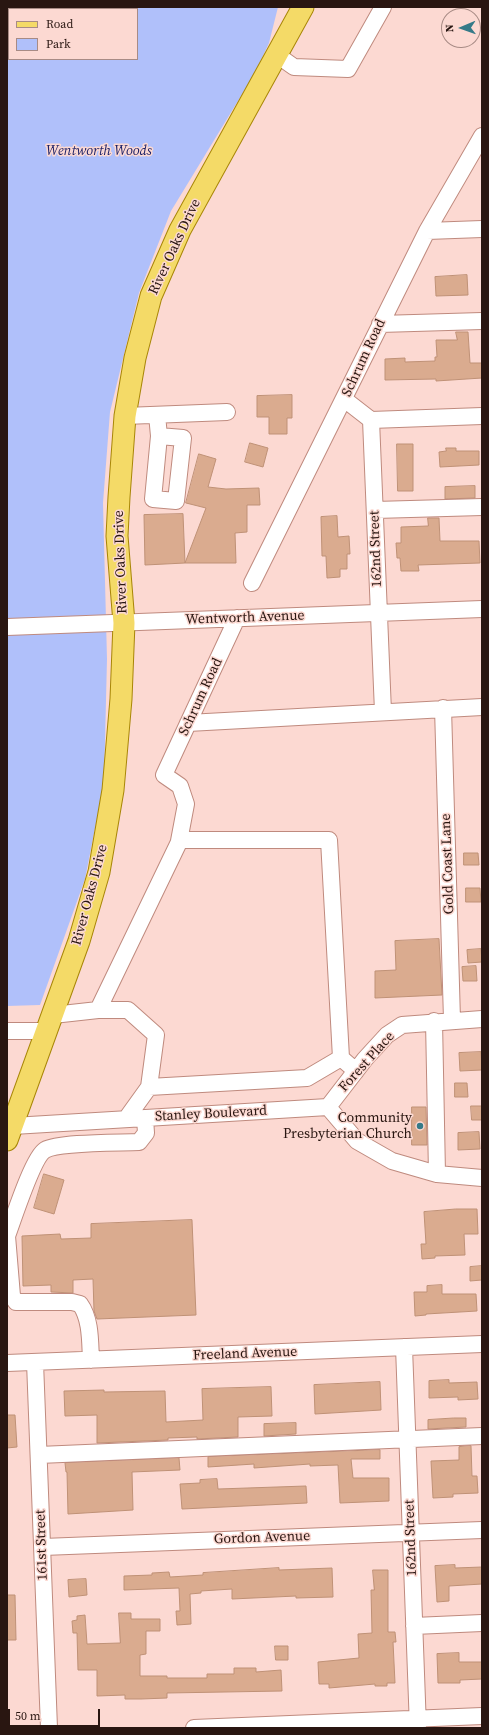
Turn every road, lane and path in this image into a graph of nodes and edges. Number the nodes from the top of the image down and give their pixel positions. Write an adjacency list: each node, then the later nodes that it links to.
1 (303, 7): 3 (main road, River Oaks Drive)
2 (384, 7): 3 (street)
3 (277, 55): 12 (main road, River Oaks Drive)
4 (482, 136): 6 (street, Schrum Road)
5 (482, 229): 6 (street)
6 (427, 231): 8 (street, Schrum Road)
7 (482, 321): 8 (street)
8 (380, 324): 9 (street, Schrum Road)
9 (344, 399): 14 (street); 18 (street, Schrum Road)
10 (227, 412): 11 (street)
11 (157, 415): 12 (street); 15 (street)
12 (125, 416): 22 (main road, River Oaks Drive)
13 (482, 416): 14 (street)
14 (371, 420): 17 (street, 162nd Street)
15 (159, 436): 15 (street)
16 (482, 507): 17 (street)
17 (375, 510): 20 (street, 162nd Street)
18 (252, 583)
19 (482, 609): 20 (street, Wentworth Avenue)
20 (379, 613): 21 (street, Wentworth Avenue); 26 (street, 162nd Street)
21 (237, 618): 22 (street, Wentworth Avenue); 27 (street, Schrum Road)
22 (124, 623): 23 (street, Wentworth Avenue); 33 (main road, River Oaks Drive)
23 (7, 627)
24 (482, 707): 25 (street)
25 (443, 708): 26 (street); 31 (street, Gold Coast Lane)
26 (383, 712): 27 (street)
27 (188, 723): 28 (street, Schrum Road)
28 (179, 841): 29 (street); 35 (street)
29 (98, 1010): 33 (street); 37 (street)
30 (482, 1019): 31 (street, Forest Place)
31 (452, 1020): 32 (street, Forest Place)
32 (434, 1021): 36 (street, Forest Place); 42 (street)
33 (50, 1023): 34 (street); 41 (main road, River Oaks Drive)
34 (7, 1031)
35 (341, 1058): 36 (street); 37 (street)
36 (356, 1071): 38 (street, Forest Place)
37 (149, 1087): 40 (street)
38 (328, 1107): 39 (street, Stanley Boulevard); 42 (street)
39 (145, 1118): 40 (street, Stanley Boulevard); 44 (street)
40 (126, 1119): 41 (street, Stanley Boulevard)
41 (10, 1133)
42 (437, 1174): 43 (street)
43 (482, 1178)
44 (7, 1236): 47 (street)
45 (482, 1344): 46 (street, Freeland Avenue)
46 (404, 1347): 47 (street, Freeland Avenue); 51 (street, 162nd Street)
47 (91, 1360): 48 (street, Freeland Avenue)
48 (35, 1362): 49 (street, Freeland Avenue); 52 (street, 161st Street)
49 (7, 1363)
50 (482, 1436): 51 (street)
51 (408, 1439): 52 (street); 54 (street, 162nd Street)
52 (39, 1455): 55 (street, 161st Street)
53 (482, 1530): 54 (street, Gordon Avenue)
54 (411, 1533): 55 (street, Gordon Avenue); 57 (street, 162nd Street)
55 (42, 1547): 60 (street, 161st Street)
56 (482, 1623): 57 (street)
57 (414, 1626): 59 (street, 162nd Street)
58 (482, 1716): 59 (street)
59 (418, 1723): 61 (street)
60 (49, 1728)
61 (194, 1728)

